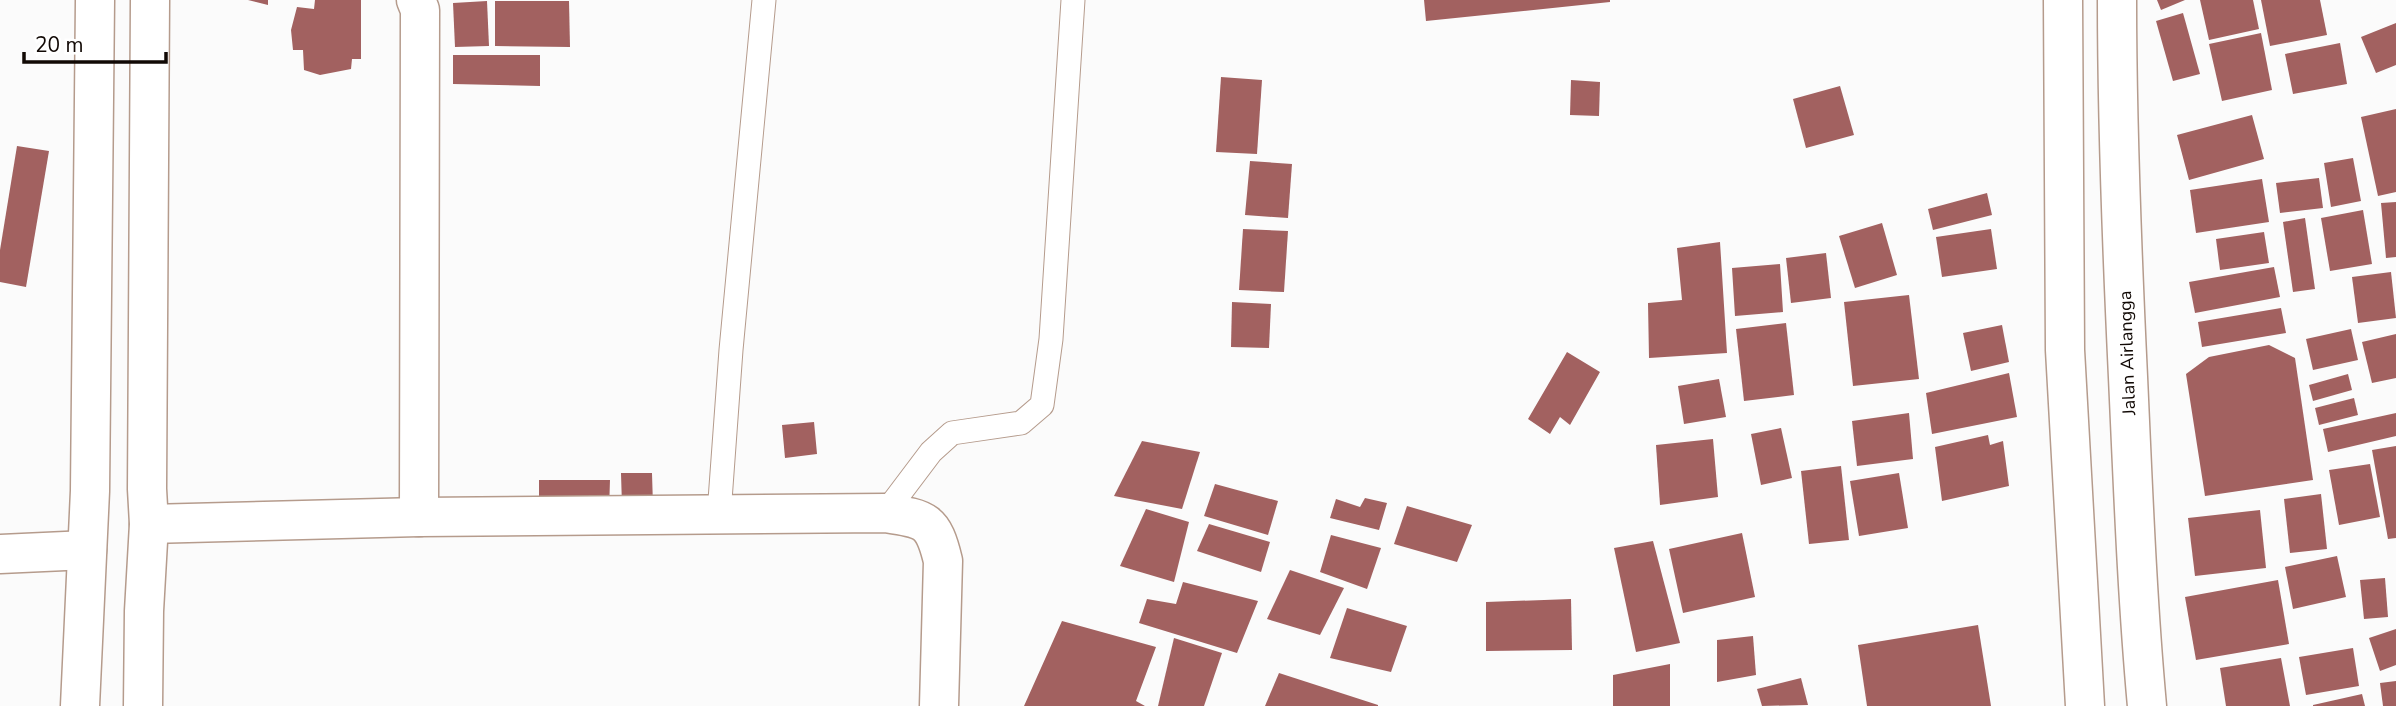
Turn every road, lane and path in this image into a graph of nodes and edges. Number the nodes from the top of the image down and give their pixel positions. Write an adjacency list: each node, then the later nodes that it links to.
1 (95, 0): 10 (street)
2 (150, 0): 11 (street)
3 (416, 0): 14 (street)
4 (764, 0): 13 (lane)
5 (1073, 0): 12 (lane)
6 (2063, 0): 8 (street)
7 (2117, 0): 9 (street, Jalan Airlangga)
8 (2063, 97): 9 (street); 22 (street)
9 (2117, 97): 23 (street, Jalan Airlangga)
10 (90, 491): 11 (street); 15 (street)
11 (148, 506): 14 (street); 17 (street)
12 (885, 513): 13 (street); 21 (street)
13 (719, 514): 14 (street)
14 (419, 517)
15 (87, 550): 16 (street); 18 (street)
16 (0, 554)
17 (144, 611): 18 (street); 20 (street)
18 (85, 615): 19 (street)
19 (80, 706)
20 (143, 706)
21 (939, 706)
22 (2085, 706)
23 (2147, 706)

